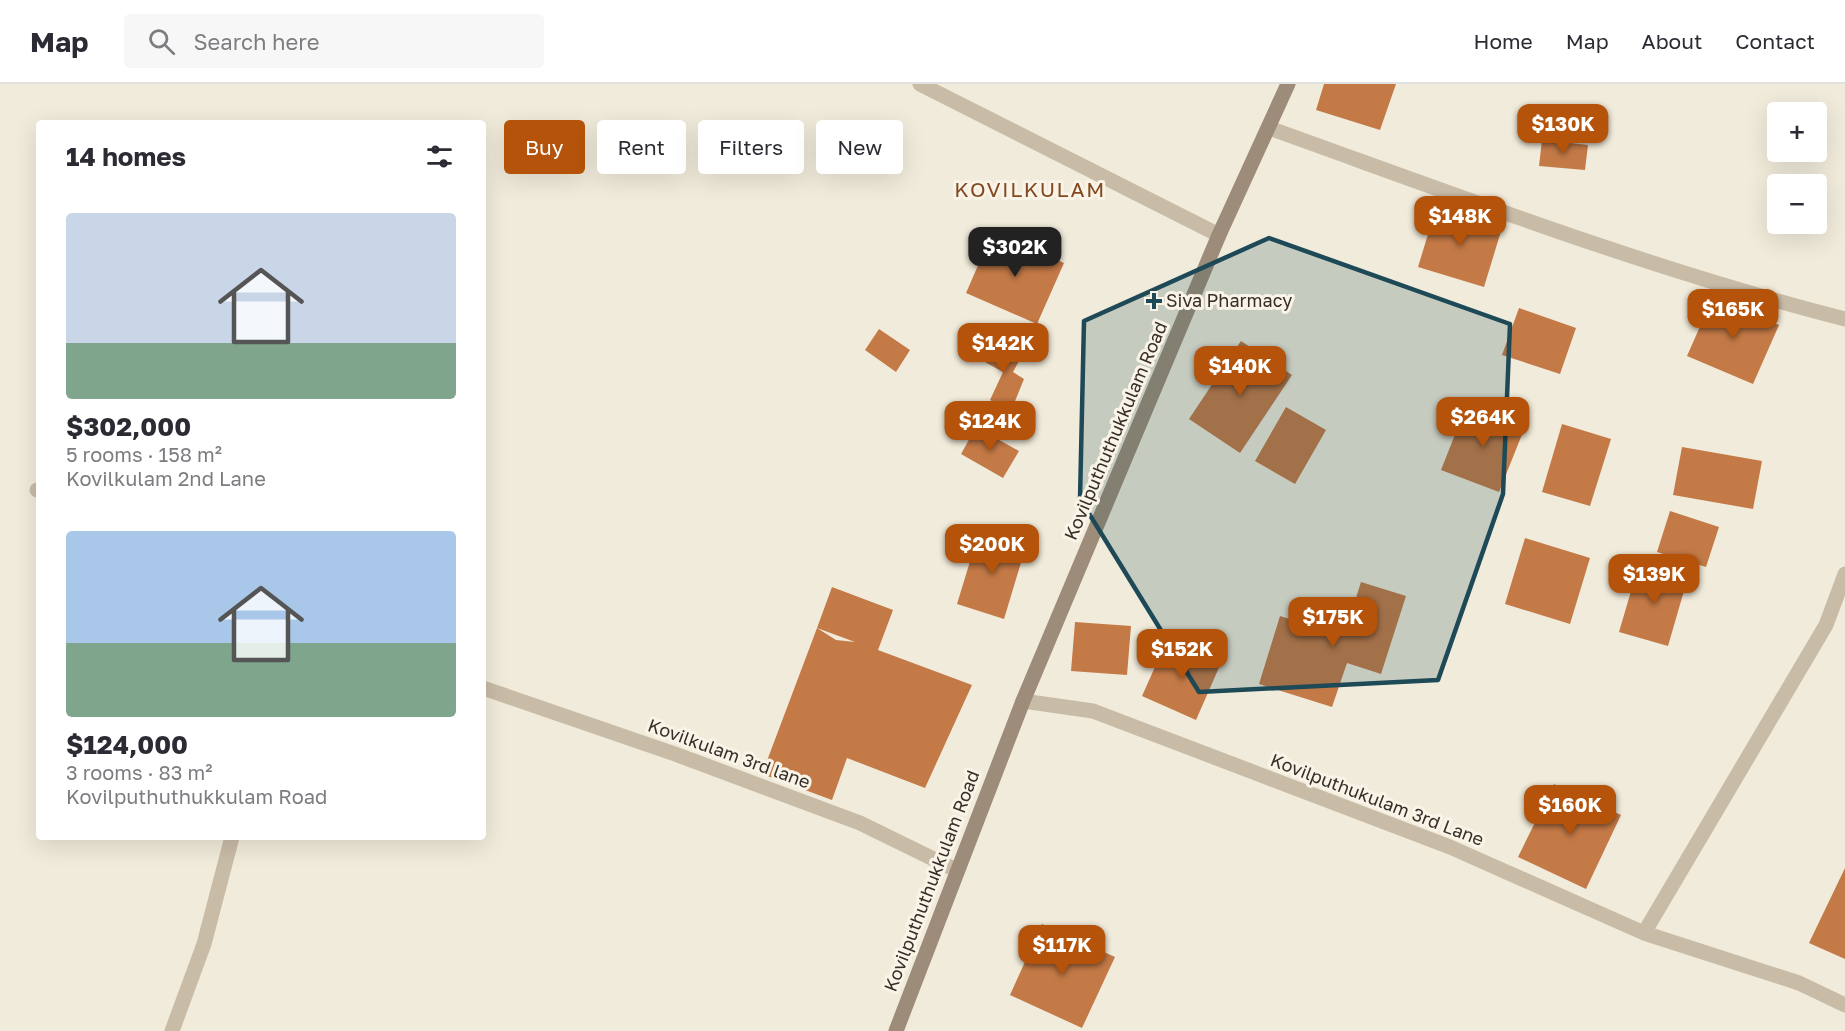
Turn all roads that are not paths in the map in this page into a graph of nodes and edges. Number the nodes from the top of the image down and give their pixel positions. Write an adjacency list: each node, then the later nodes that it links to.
1 (920, 84): 4 (street)
2 (1288, 84): 3 (street, Kovilputhuthukkulam Road)
3 (1269, 128): 4 (street, Kovilputhuthukkulam Road); 5 (street)
4 (1220, 235): 8 (street, Kovilputhuthukkulam Road)
5 (1845, 319)
6 (1845, 574): 11 (street)
7 (486, 689): 10 (street, Kovilkulam 3rd lane)
8 (1023, 701): 10 (street, Kovilputhuthukkulam Road); 11 (street, Kovilputhukulam 3rd Lane)
9 (231, 840): 13 (street)
10 (956, 870): 14 (street, Kovilputhuthukkulam Road)
11 (1644, 933): 12 (street, Kovilputhukulam 3rd Lane)
12 (1845, 1005)
13 (172, 1031)
14 (896, 1031)

